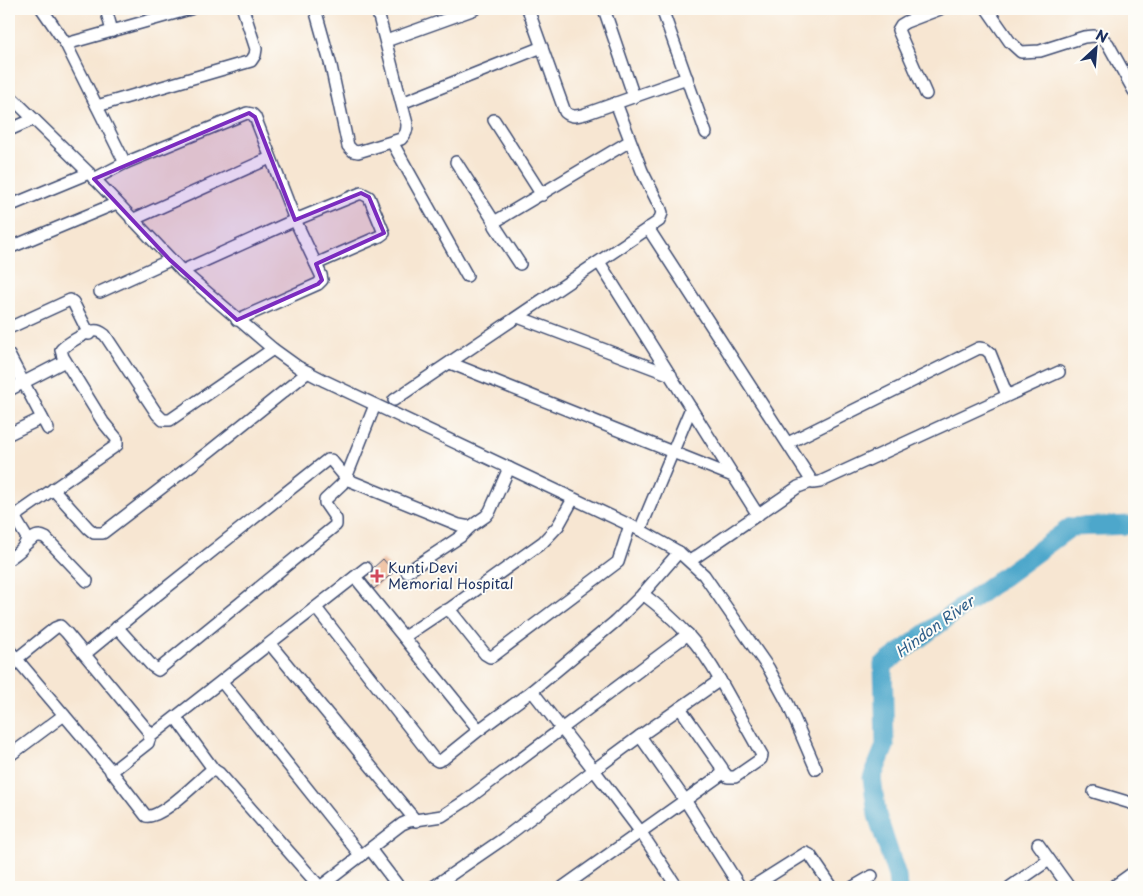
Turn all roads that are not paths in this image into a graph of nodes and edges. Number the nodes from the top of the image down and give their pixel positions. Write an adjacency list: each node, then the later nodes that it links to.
1 (42, 9): 16 (street)
2 (106, 9): 14 (street)
3 (190, 9): 13 (street)
4 (243, 9): 25 (street)
5 (315, 9): 31 (street)
6 (377, 9): 15 (street)
7 (475, 9): 15 (street)
8 (528, 9): 17 (street)
9 (604, 9): 22 (street)
10 (662, 9): 18 (street)
11 (940, 9): 20 (street)
12 (988, 9): 19 (street)
13 (163, 12): 14 (street)
14 (112, 31): 16 (street)
15 (386, 42): 23 (street)
16 (66, 44): 25 (street)
17 (542, 48): 23 (street); 24 (street)
18 (687, 78): 22 (street); 29 (street)
19 (1134, 91)
20 (926, 94)
21 (9, 95): 26 (street)
22 (634, 97): 24 (street)
23 (402, 103): 31 (street)
24 (616, 103): 30 (street)
25 (97, 106): 34 (street)
26 (34, 119): 28 (street); 35 (street)
27 (494, 120): 36 (street)
28 (9, 130)
29 (706, 134)
30 (630, 141): 36 (street); 42 (street)
31 (392, 142): 49 (street)
32 (270, 158): 34 (street); 39 (street); 40 (street)
33 (456, 162): 41 (street)
34 (125, 163): 35 (street)
35 (91, 176): 37 (street); 38 (street)
36 (542, 195): 41 (street)
37 (116, 203): 39 (street); 43 (street)
38 (9, 206)
39 (132, 220): 44 (street)
40 (295, 220): 46 (street); 46 (street); 48 (street)
41 (495, 223): 47 (street)
42 (648, 228): 45 (street); 69 (street)
43 (9, 248)
44 (170, 260): 48 (street); 50 (street)
45 (599, 262): 51 (street); 61 (street)
46 (316, 264): 52 (street)
47 (520, 264)
48 (182, 271): 52 (street)
49 (467, 276)
50 (100, 292)
51 (518, 317): 58 (street); 61 (street)
52 (237, 320): 55 (street)
53 (9, 328): 54 (street)
54 (89, 334): 55 (street); 57 (street)
55 (273, 349): 59 (street)
56 (9, 355): 62 (street)
57 (65, 361): 62 (street); 75 (street)
58 (450, 363): 65 (street); 70 (street)
59 (308, 372): 66 (street); 75 (street)
60 (1060, 372): 64 (street)
61 (671, 375): 67 (street)
62 (23, 382): 63 (street); 68 (street)
63 (9, 390)
64 (1007, 395): 69 (street); 74 (street)
65 (394, 400)
66 (375, 405): 71 (street); 73 (street)
67 (691, 408): 70 (street); 72 (street)
68 (9, 434)
69 (788, 443): 74 (street)
70 (673, 452): 72 (street); 79 (street)
71 (508, 468): 76 (street); 78 (street)
72 (735, 477): 77 (street)
73 (346, 478): 78 (street); 91 (street); 91 (street)
74 (812, 482): 77 (street)
75 (53, 489): 80 (street)
76 (573, 498): 79 (street); 90 (street)
77 (758, 514): 83 (street)
78 (470, 526): 85 (street)
79 (635, 528): 81 (street); 90 (street)
80 (26, 544): 82 (street); 87 (street)
81 (678, 552): 83 (street); 88 (street)
82 (9, 559)
83 (690, 561): 108 (street)
84 (366, 568): 86 (street)
85 (407, 572)
86 (355, 577): 89 (street); 93 (street)
87 (87, 581)
88 (643, 594): 92 (street); 99 (street)
89 (316, 608): 94 (street); 104 (street)
90 (448, 610): 93 (street)
91 (117, 628): 95 (street)
92 (688, 634): 97 (street); 103 (street)
93 (404, 637): 104 (street)
94 (270, 644): 98 (street); 116 (street)
95 (85, 654): 96 (street); 106 (street)
96 (11, 658): 101 (street)
97 (720, 680): 100 (street); 111 (street)
98 (222, 682): 102 (street); 119 (street)
99 (532, 691): 103 (street); 104 (street)
100 (680, 708): 105 (street); 111 (street)
101 (64, 716): 107 (street); 112 (street)
102 (176, 718): 106 (street); 109 (street)
103 (562, 729): 110 (street); 116 (street)
104 (479, 730)
105 (640, 736): 110 (street); 114 (street)
106 (150, 737): 112 (street)
107 (9, 756)
108 (816, 769)
109 (214, 770): 112 (street); 119 (street)
110 (594, 770): 117 (street); 124 (street)
111 (723, 771): 114 (street)
112 (111, 772)
113 (1094, 792): 115 (street)
114 (685, 800): 117 (street); 127 (street)
115 (1134, 804)
116 (416, 820): 119 (street)
117 (640, 831): 125 (street); 126 (street)
118 (1038, 844): 120 (street)
119 (365, 852): 123 (street)
120 (1049, 860): 131 (street); 132 (street)
121 (1134, 872): 133 (street)
122 (872, 876): 130 (street)
123 (399, 887)
124 (433, 887)
125 (563, 887)
126 (676, 887)
127 (740, 887)
128 (752, 887): 129 (street)
129 (832, 887)
130 (853, 887)
131 (1010, 887)
132 (1069, 887)
133 (1113, 887)

